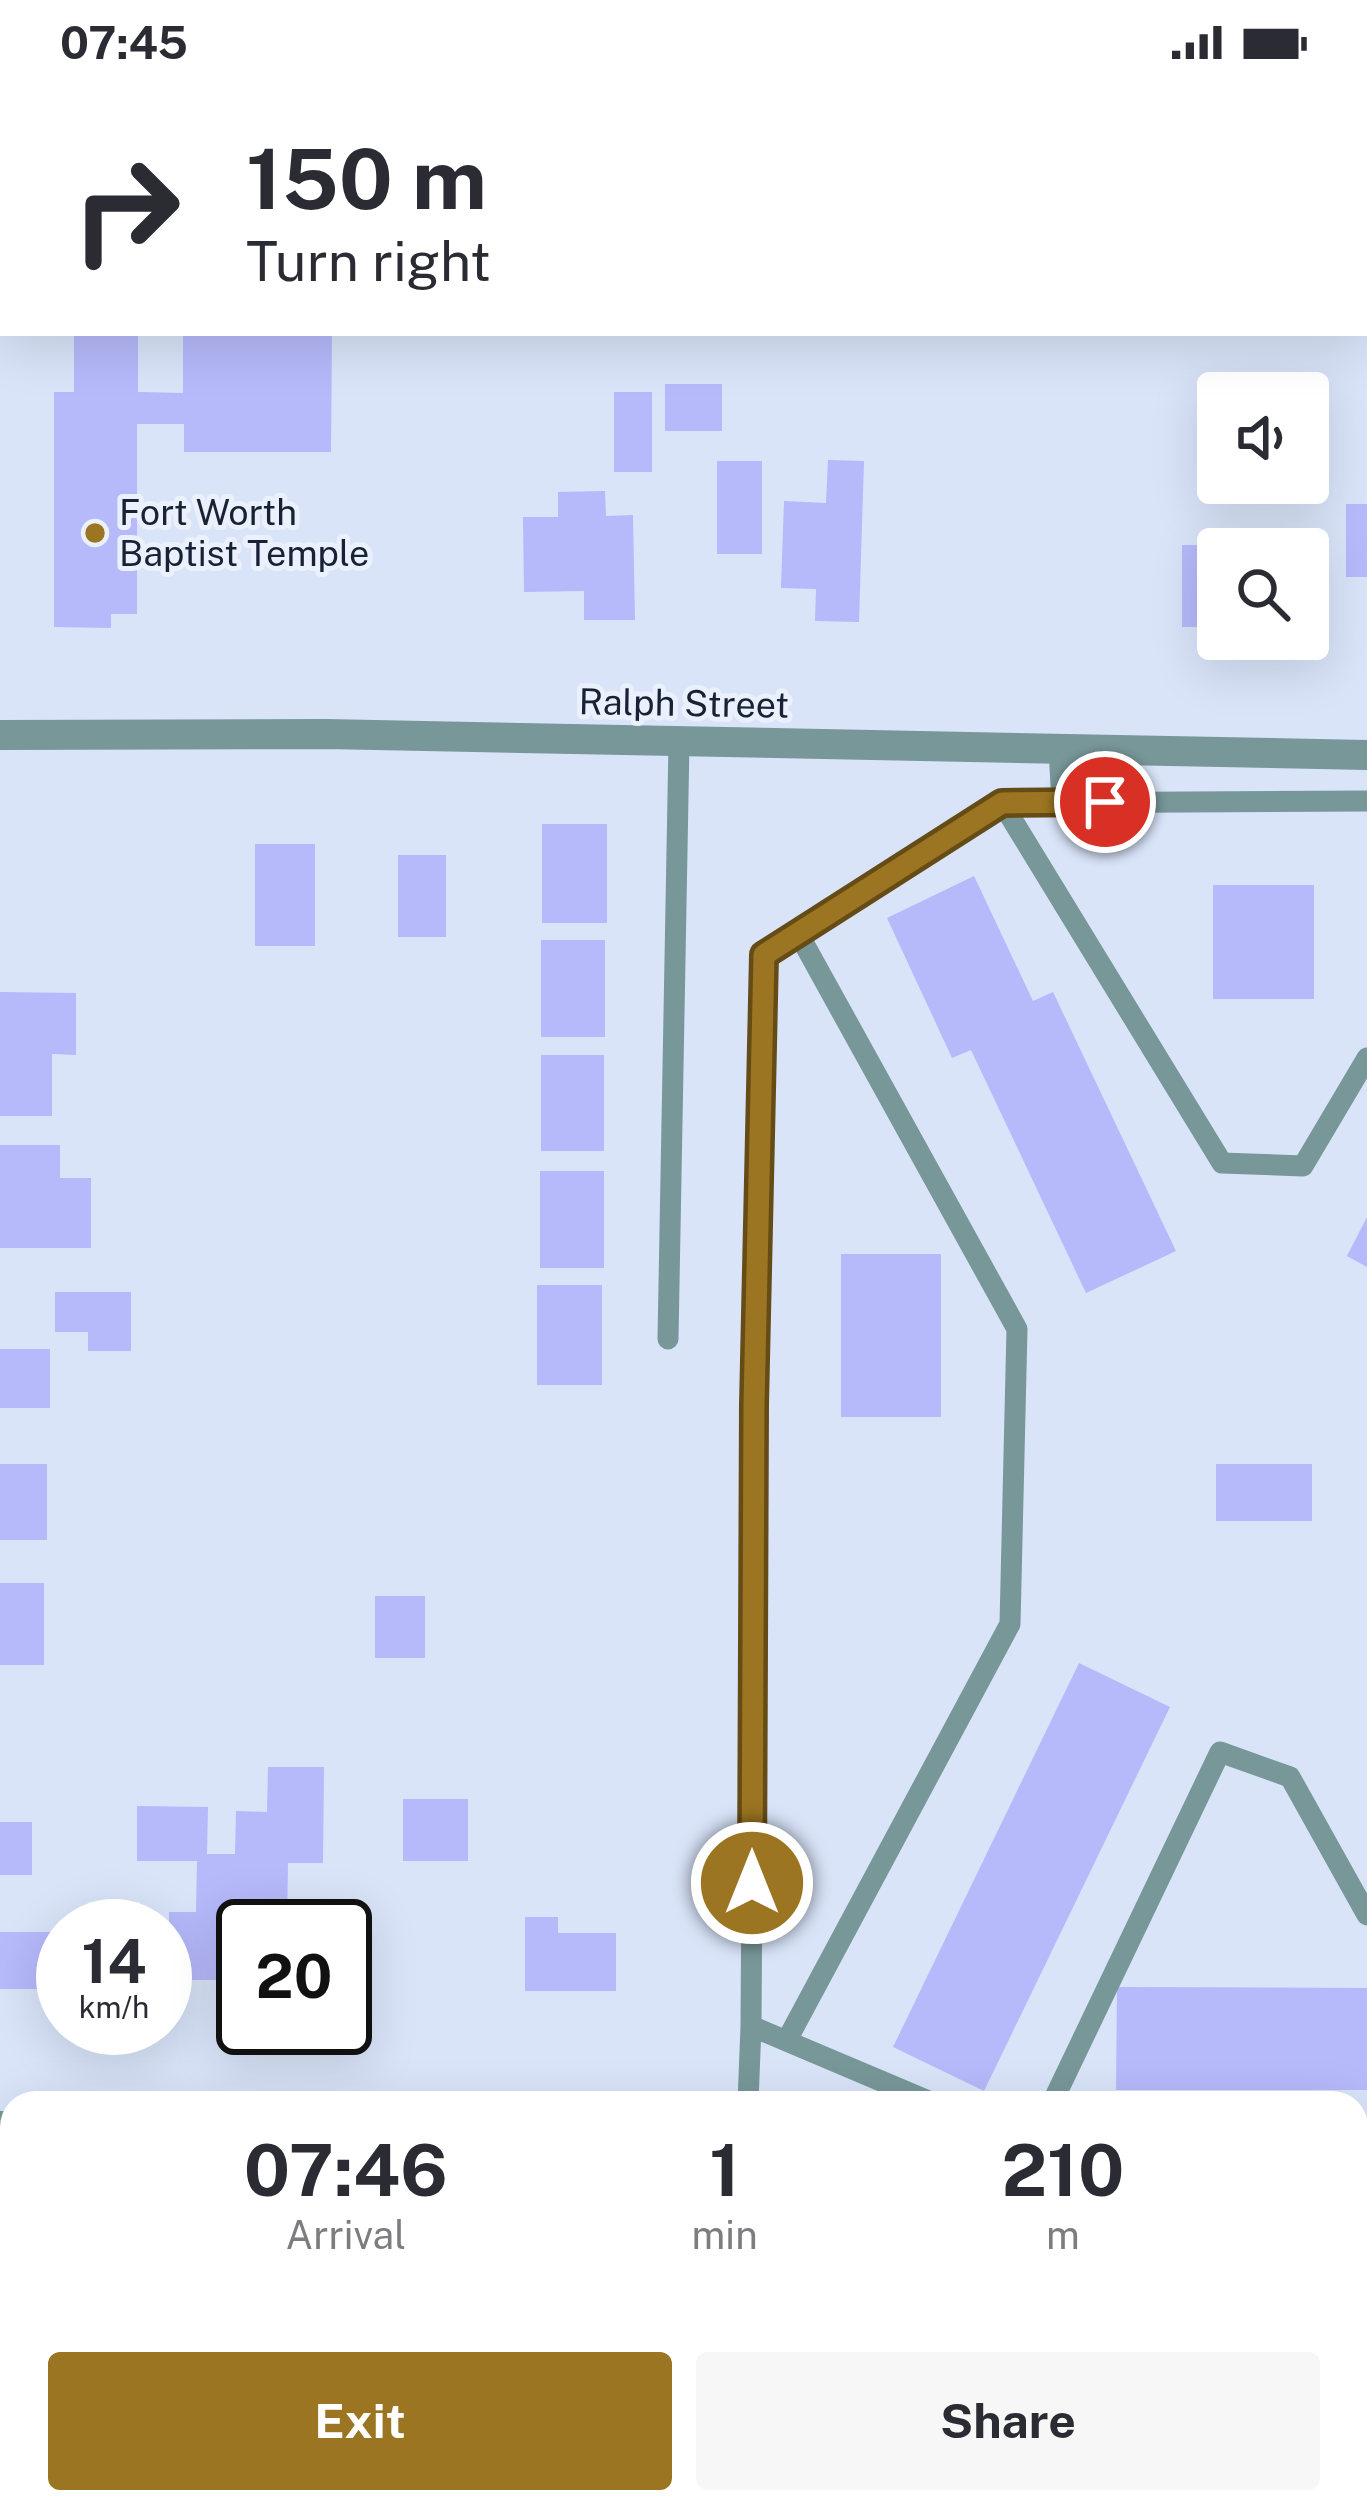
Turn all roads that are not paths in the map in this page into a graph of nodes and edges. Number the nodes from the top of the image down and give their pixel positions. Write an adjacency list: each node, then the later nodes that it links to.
1 (0, 735): 2 (street, Ralph Street)
2 (679, 742): 3 (street, Ralph Street); 10 (lane)
3 (1059, 749): 4 (street, Ralph Street); 7 (lane)
4 (1367, 755)
5 (1367, 801): 7 (lane)
6 (1002, 803): 7 (lane); 8 (lane); 9 (lane)
7 (1062, 803)
8 (798, 933): 12 (lane); 13 (lane)
9 (1367, 1058)
10 (668, 1339)
11 (1367, 1915): 18 (lane)
12 (751, 2026): 13 (lane); 15 (lane)
13 (787, 2040): 14 (lane)
14 (888, 2085): 16 (lane); 17 (lane)
15 (748, 2091)
16 (882, 2091)
17 (903, 2091)
18 (1058, 2091)

